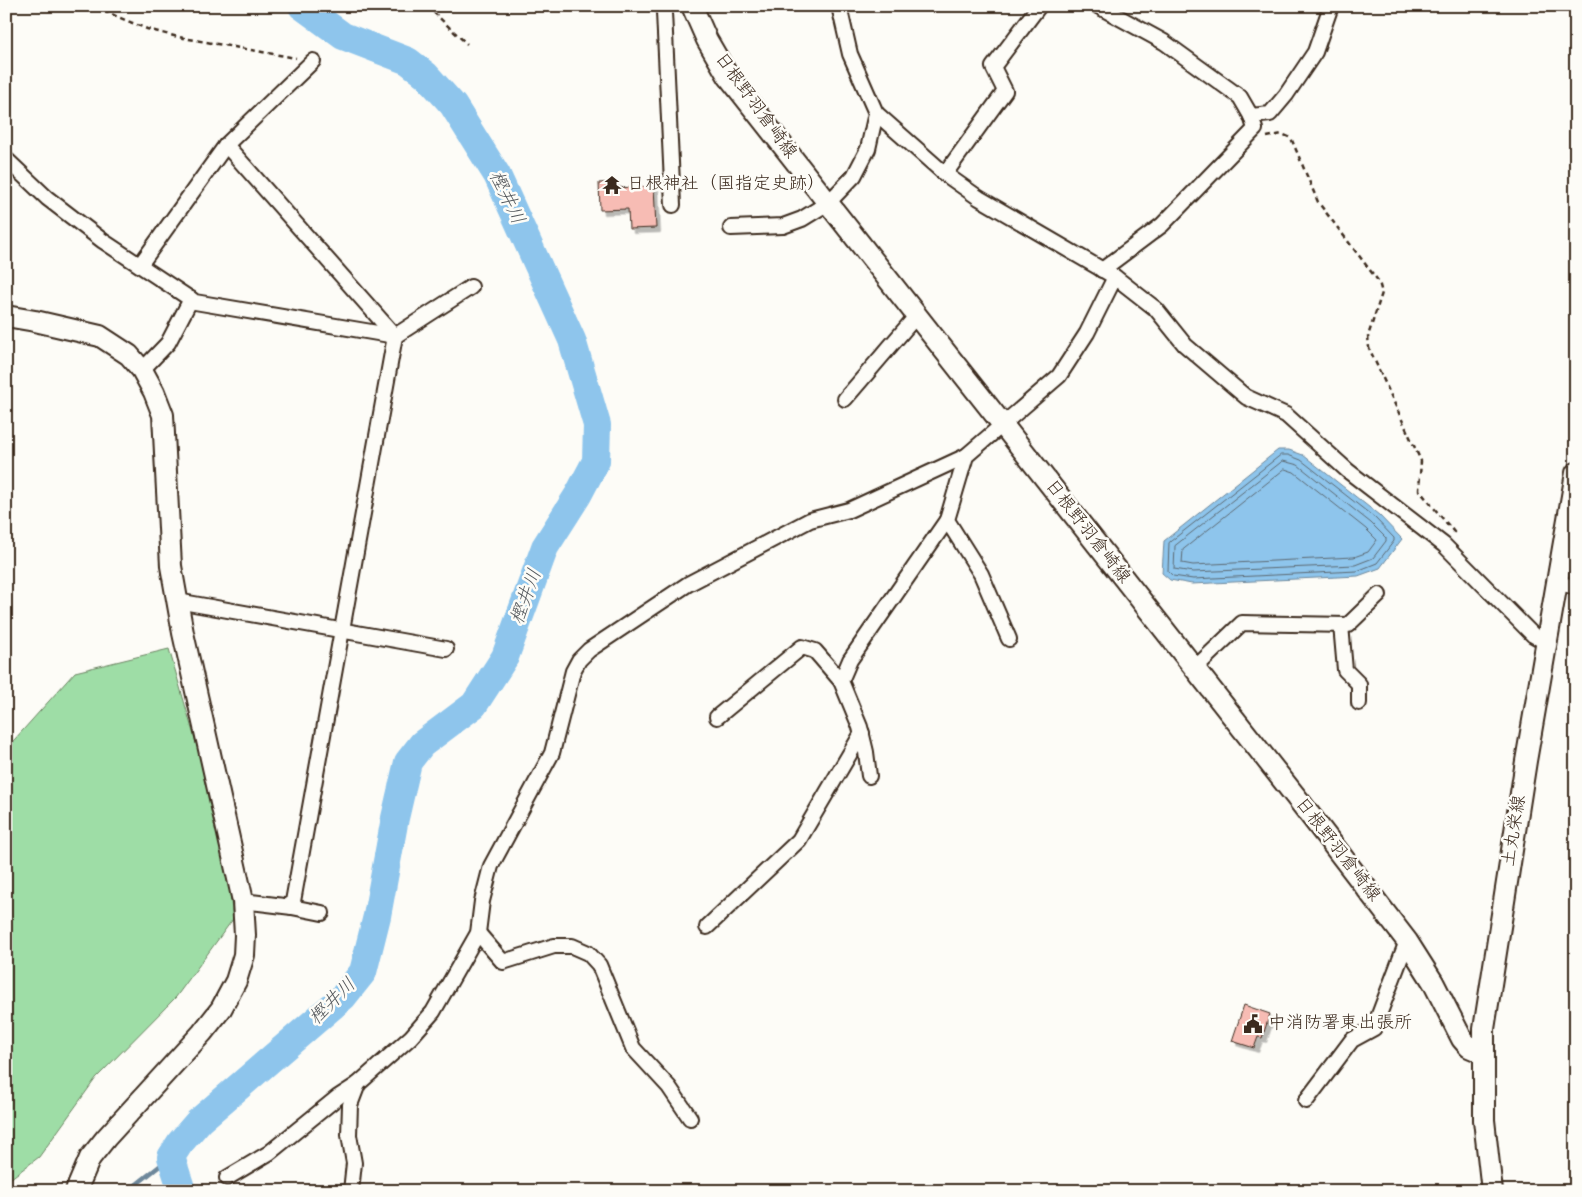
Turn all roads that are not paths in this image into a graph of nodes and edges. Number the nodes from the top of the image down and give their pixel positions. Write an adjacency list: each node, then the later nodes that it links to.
1 (668, 6): 14 (street)
2 (692, 6): 13 (main road, 日根野羽倉崎線)
3 (839, 6): 8 (street)
4 (1039, 6): 12 (street)
5 (1098, 6): 9 (street)
6 (1331, 6): 9 (street)
7 (313, 61): 10 (street)
8 (876, 113): 12 (street); 13 (street)
9 (1253, 123): 17 (street)
10 (226, 145): 16 (street); 23 (street)
11 (6, 159): 16 (street)
12 (945, 174): 17 (street)
13 (828, 203): 15 (street); 21 (main road, 日根野羽倉崎線)
14 (672, 205)
15 (731, 228)
16 (140, 265): 20 (street)
17 (1102, 270): 18 (street)
18 (1115, 277): 26 (street); 36 (street)
19 (471, 287): 23 (street)
20 (191, 299): 23 (street); 24 (street)
21 (917, 315): 25 (street); 26 (main road, 日根野羽倉崎線)
22 (6, 316): 24 (main road)
23 (395, 336): 34 (street)
24 (142, 370): 32 (main road)
25 (845, 399)
26 (1003, 424): 27 (street); 38 (main road, 日根野羽倉崎線)
27 (966, 456): 29 (street); 48 (street)
28 (1576, 473): 30 (main road, 土丸栄線)
29 (947, 520): 35 (street); 39 (street)
30 (1567, 585): 36 (main road, 土丸栄線)
31 (1380, 595): 33 (street)
32 (177, 601): 34 (street); 44 (main road)
33 (1341, 625): 38 (street); 40 (street)
34 (342, 631): 37 (street); 45 (street)
35 (1009, 640)
36 (1547, 643): 50 (main road, 土丸栄線)
37 (446, 649)
38 (1194, 669): 49 (main road, 日根野羽倉崎線)
39 (841, 682): 41 (street); 42 (street)
40 (1358, 703)
41 (717, 717)
42 (862, 733): 43 (street); 47 (street)
43 (869, 776)
44 (243, 901): 45 (street); 55 (main road)
45 (292, 907): 46 (street)
46 (322, 913)
47 (707, 927)
48 (478, 933): 51 (street); 53 (street)
49 (1407, 941): 50 (main road, 日根野羽倉崎線); 52 (street)
50 (1483, 1053): 57 (main road, 土丸栄線)
51 (358, 1084): 54 (street); 56 (street)
52 (1306, 1101)
53 (690, 1118)
54 (226, 1178)
55 (76, 1191)
56 (350, 1191)
57 (1492, 1191)

